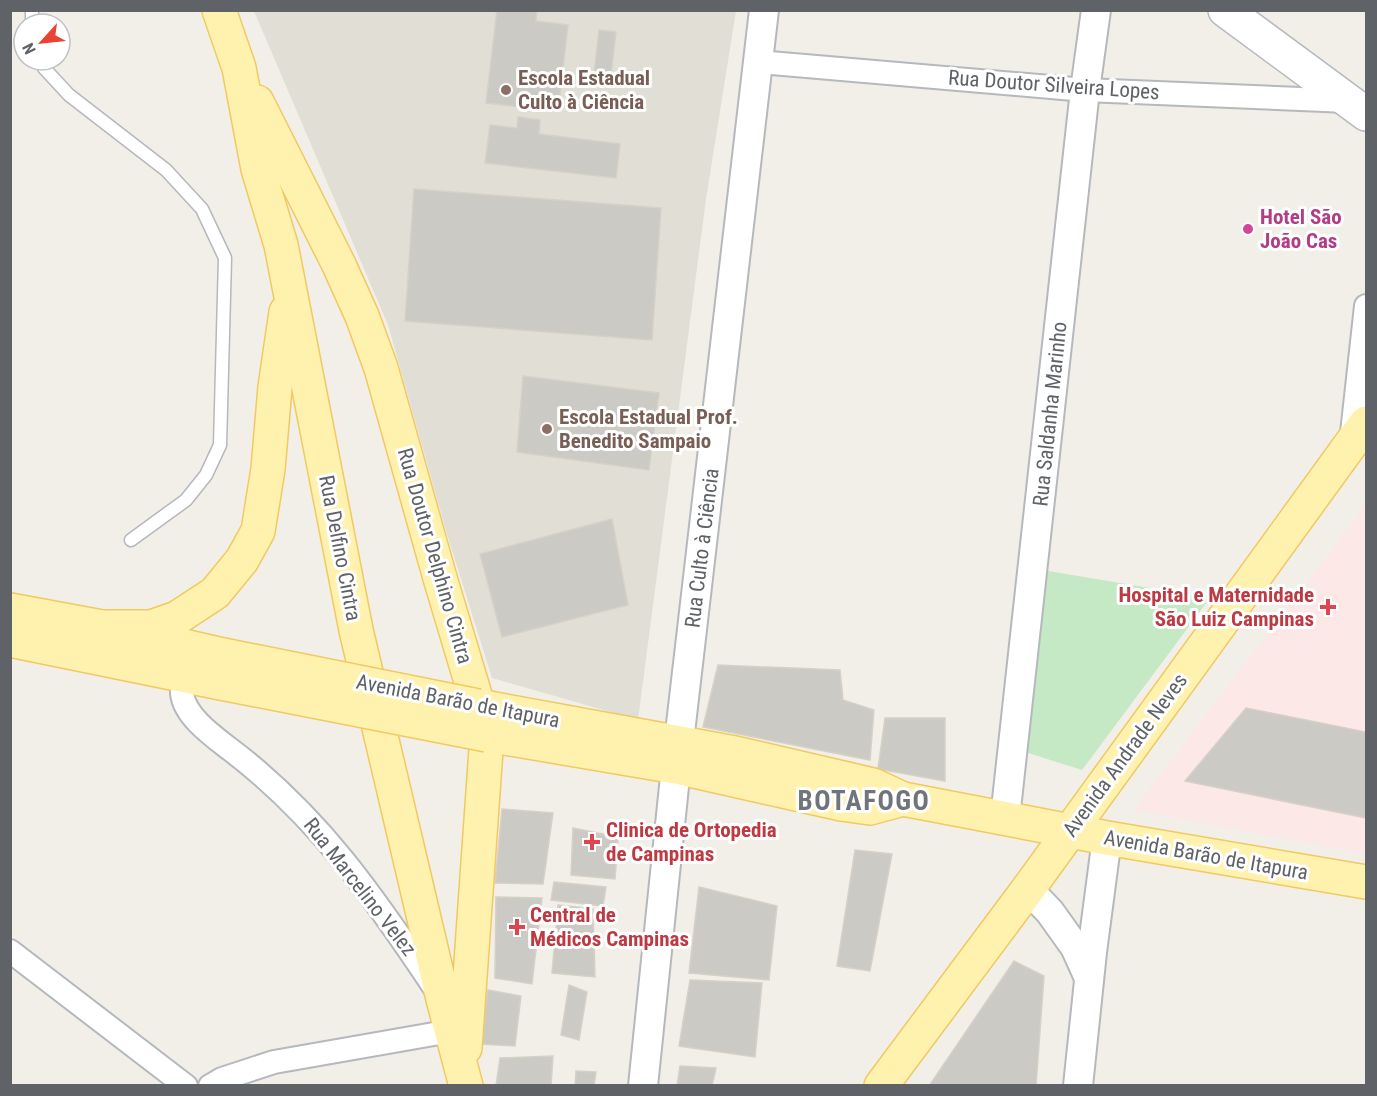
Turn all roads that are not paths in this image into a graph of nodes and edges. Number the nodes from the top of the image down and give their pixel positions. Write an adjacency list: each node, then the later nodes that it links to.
1 (219, 10): 6 (main road, Rua Delfino Cintra)
2 (765, 10): 5 (street, Rua Culto à Ciência)
3 (1096, 10): 8 (street, Rua Saldanha Marinho)
4 (1225, 10): 9 (main road)
5 (759, 62): 8 (street, Rua Doutor Silveira Lopes); 22 (street, Rua Culto à Ciência)
6 (240, 68): 10 (main road, Rua Doutor Delphino Cintra); 11 (main road, Rua Delfino Cintra)
7 (48, 72): 15 (lane)
8 (1085, 90): 9 (street, Rua Doutor Silveira Lopes); 23 (street, Rua Saldanha Marinho)
9 (1358, 107)
10 (322, 229): 11 (main road); 21 (main road, Rua Doutor Delphino Cintra)
11 (281, 245): 12 (main road, Rua Delfino Cintra)
12 (290, 287): 17 (main road); 30 (main road, Rua Delfino Cintra)
13 (1366, 306): 14 (street)
14 (1359, 434): 24 (main road, Avenida Andrade Neves)
15 (131, 540)
16 (10, 610): 17 (main road, Avenida Barão de Itapura)
17 (102, 627): 19 (main road, Avenida Barão de Itapura)
18 (10, 640): 20 (main road, Avenida Barão de Itapura)
19 (222, 669): 20 (main road, Avenida Barão de Itapura); 21 (main road, Avenida Barão de Itapura, bridge)
20 (184, 675): 30 (street, Rua Marcelino Velez)
21 (483, 721): 22 (main road, Avenida Barão de Itapura); 33 (main road, Rua Doutor Delphino Cintra)
22 (677, 755): 23 (main road, Avenida Barão de Itapura); 36 (street, Rua Culto à Ciência)
23 (1005, 818): 24 (main road, Avenida Barão de Itapura)
24 (1070, 831): 25 (main road, Avenida Barão de Itapura); 27 (main road, Avenida Andrade Neves)
25 (1107, 838): 26 (main road, Avenida Barão de Itapura); 29 (street)
26 (1366, 882)
27 (1028, 889): 29 (street); 32 (main road, Avenida Andrade Neves)
28 (10, 951): 34 (street)
29 (1089, 978): 38 (street)
30 (442, 999): 31 (main road, Rua Delfino Cintra)
31 (451, 1031): 33 (main road, Rua Delfino Cintra); 35 (street)
32 (902, 1071): 37 (main road, Avenida Andrade Neves)
33 (464, 1080)
34 (186, 1086)
35 (210, 1086)
36 (643, 1086)
37 (881, 1086)
38 (1078, 1086)

